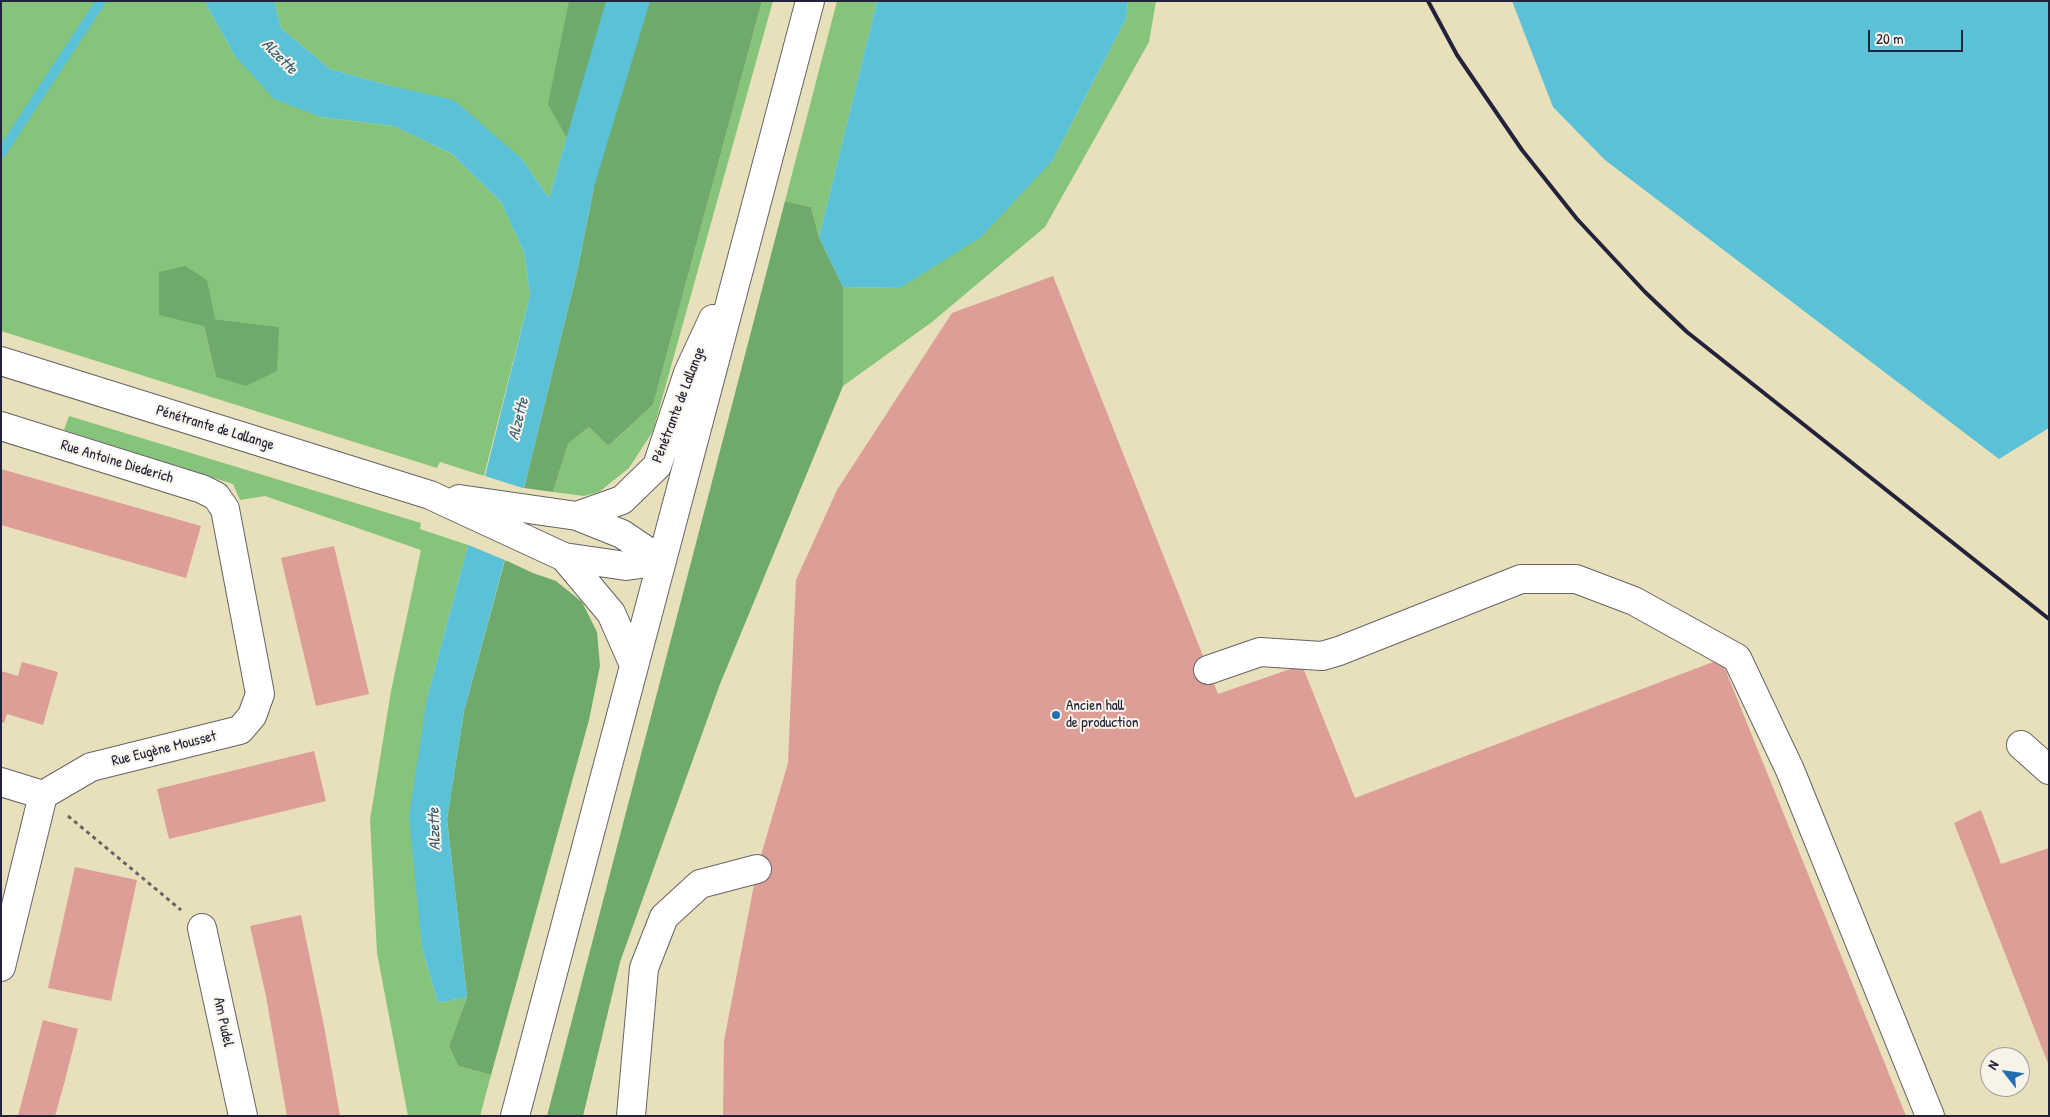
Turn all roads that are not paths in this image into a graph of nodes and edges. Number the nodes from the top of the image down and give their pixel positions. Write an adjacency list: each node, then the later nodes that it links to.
1 (810, 1): 2 (main road)
2 (742, 257): 7 (main road, Pénétrante de Lallange); 9 (main road)
3 (1, 361): 5 (main road, Pénétrante de Lallange)
4 (1, 426): 6 (main road, Rue Antoine Diederich)
5 (430, 495): 7 (main road, Pénétrante de Lallange); 8 (main road, Pénétrante de Lallange)
6 (226, 509): 15 (main road, Rue Eugène Mousset)
7 (577, 516): 9 (main road, Pénétrante de Lallange)
8 (564, 557): 9 (main road, Pénétrante de Lallange); 10 (main road, Pénétrante de Lallange)
9 (662, 561): 10 (main road)
10 (634, 665): 20 (main road)
11 (1208, 670): 22 (main road)
12 (2021, 745): 13 (main road)
13 (2049, 770)
14 (1, 782): 15 (main road)
15 (43, 795): 18 (main road)
16 (756, 870): 21 (main road)
17 (202, 928): 19 (main road, Am Pudel)
18 (1, 967)
19 (243, 1116)
20 (515, 1116)
21 (631, 1116)
22 (1930, 1116)

